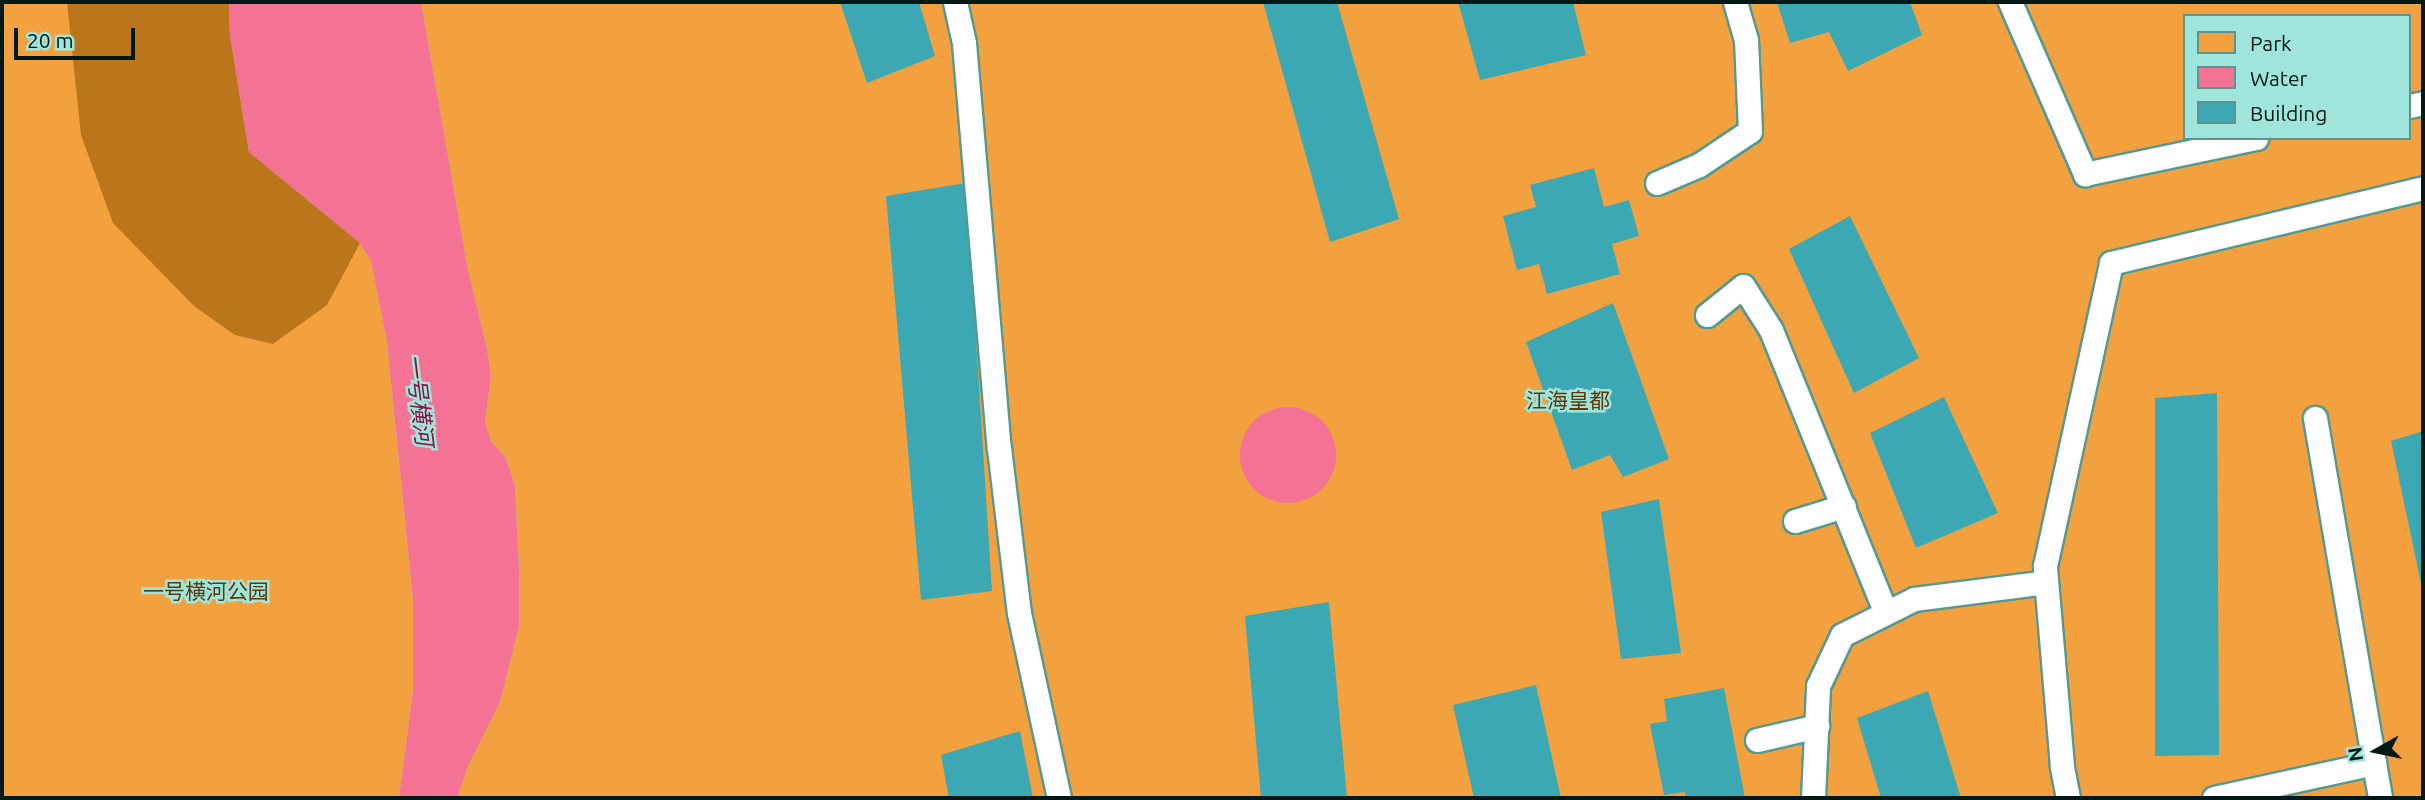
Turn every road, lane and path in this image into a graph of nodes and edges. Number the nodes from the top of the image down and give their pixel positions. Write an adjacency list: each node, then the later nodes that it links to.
1 (955, 2): 16 (lane)
2 (1735, 2): 5 (lane)
3 (2010, 2): 4 (lane)
4 (2246, 140)
5 (1657, 183)
6 (2423, 188): 11 (lane)
7 (1707, 315): 9 (lane)
8 (2315, 418): 15 (lane)
9 (1844, 506): 10 (lane); 12 (lane)
10 (1795, 521)
11 (2046, 582): 12 (lane); 18 (lane)
12 (1886, 613): 13 (lane)
13 (1817, 726): 14 (lane); 17 (lane)
14 (1757, 740)
15 (2374, 763): 19 (lane); 20 (lane)
16 (1059, 798)
17 (1813, 798)
18 (2068, 798)
19 (2214, 798)
20 (2380, 798)

